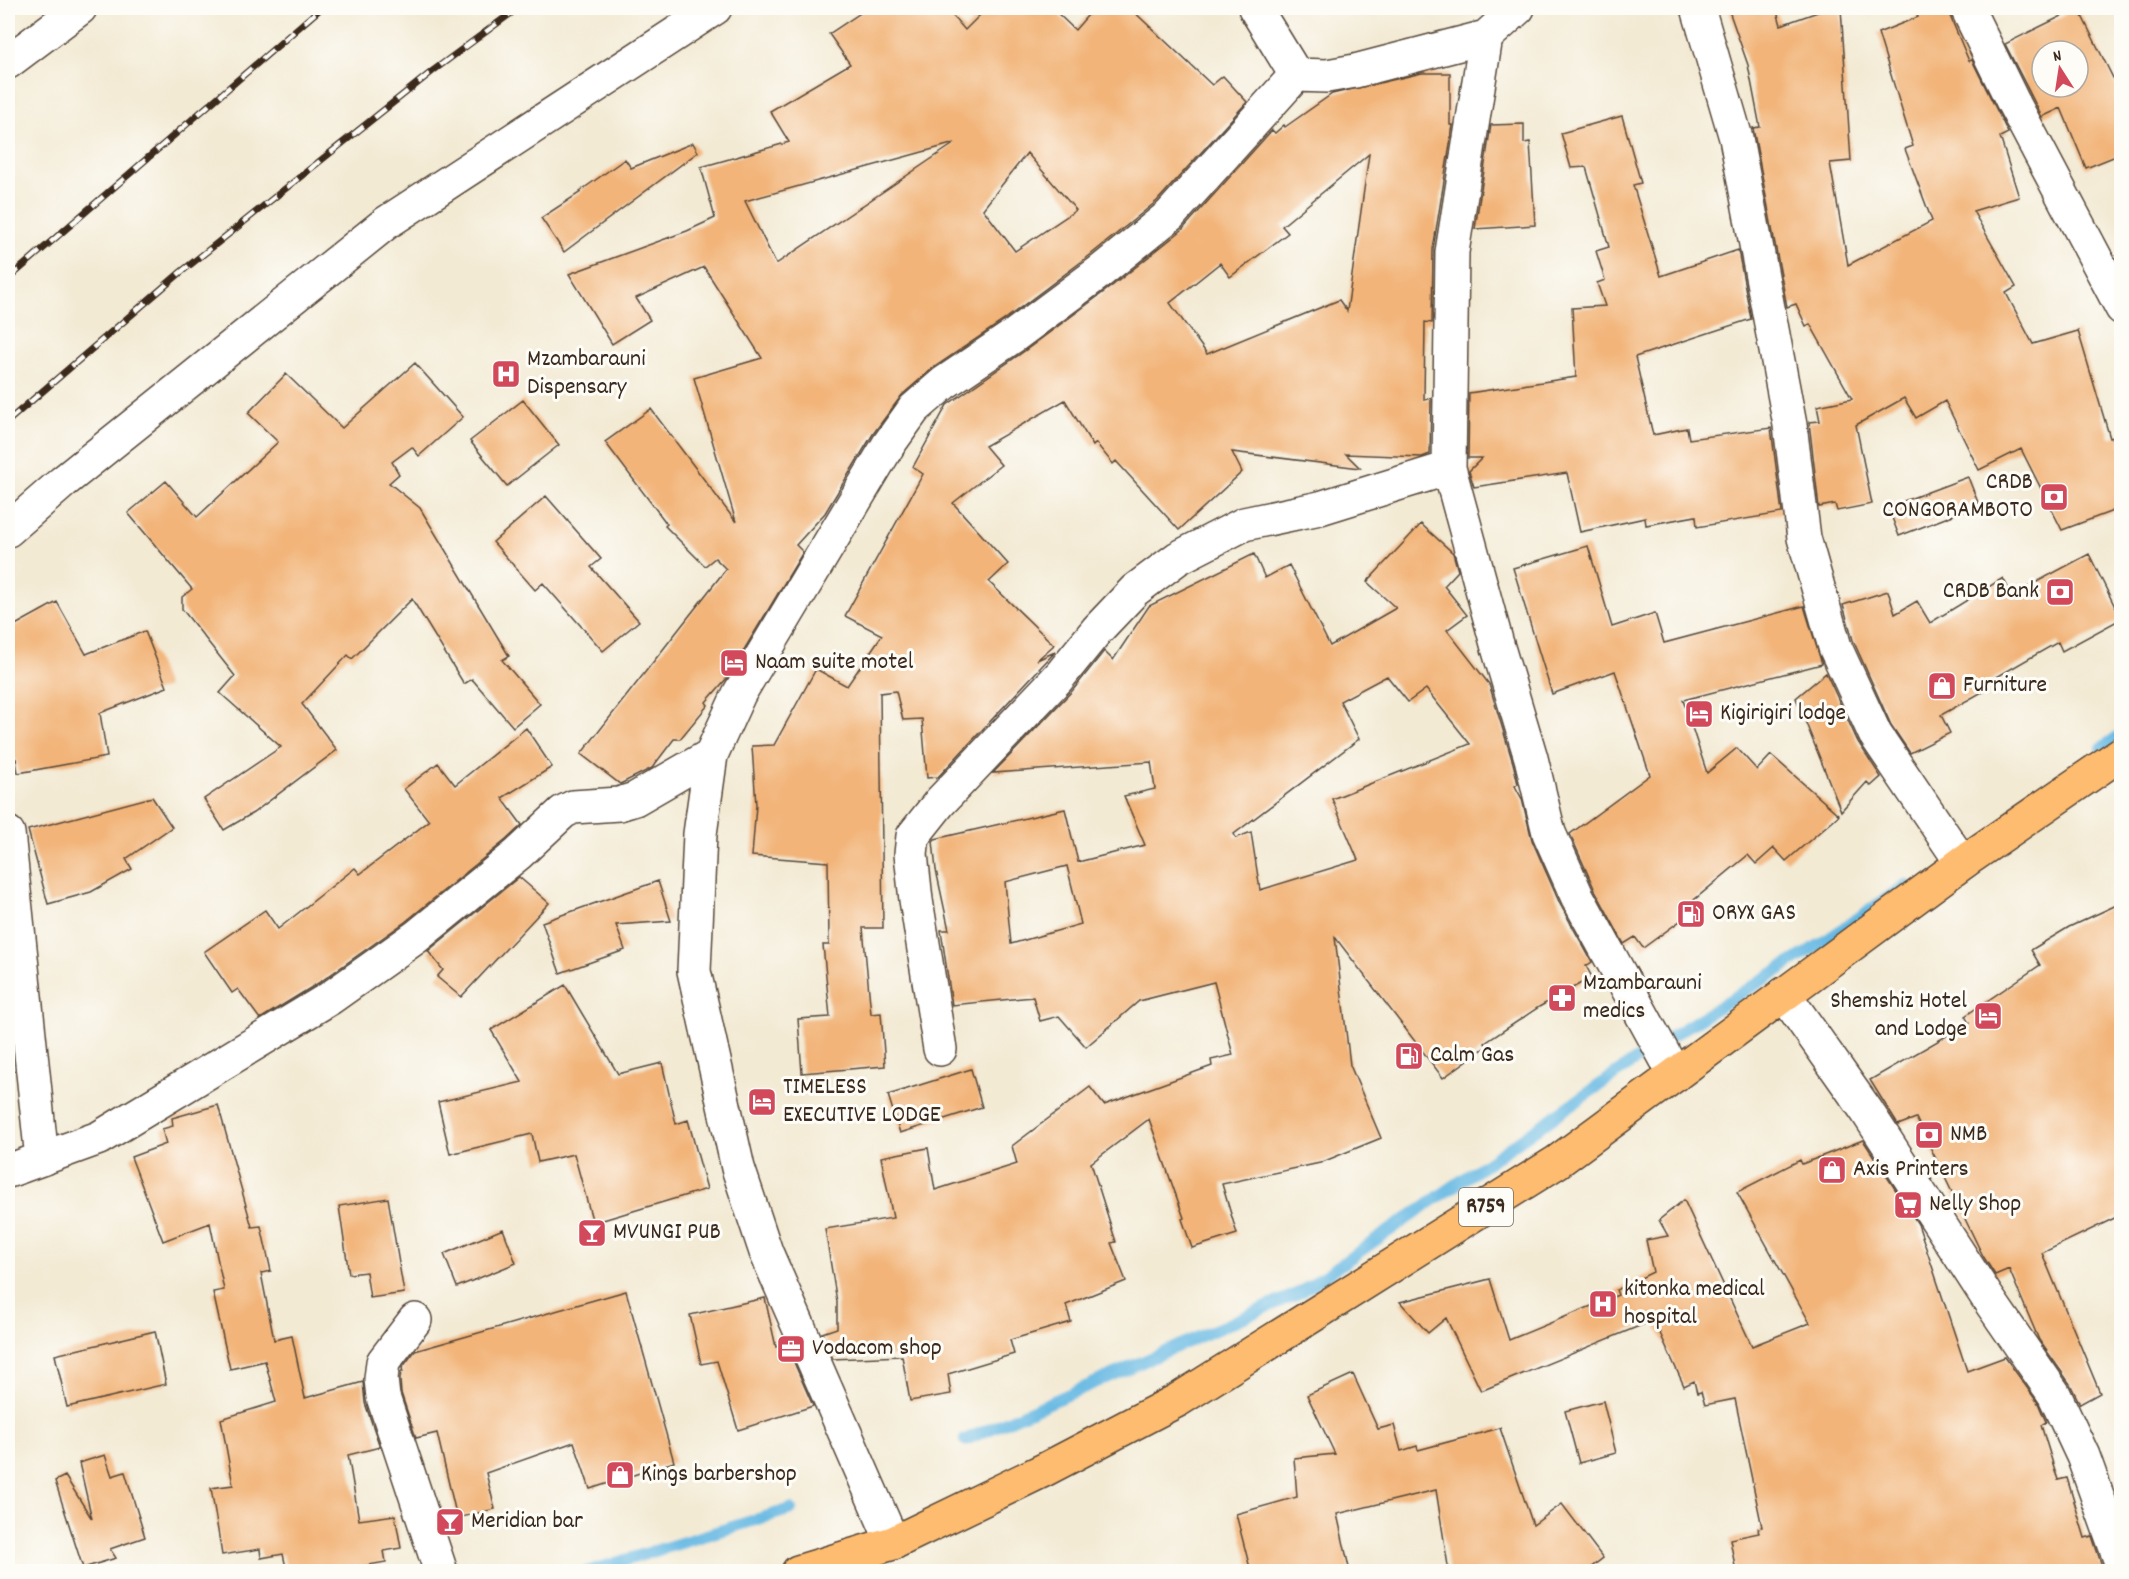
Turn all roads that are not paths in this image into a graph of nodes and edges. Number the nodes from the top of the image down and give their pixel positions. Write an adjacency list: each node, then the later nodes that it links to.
1 (80, 8): 8 (street)
2 (715, 8): 12 (street)
3 (1255, 8): 9 (street)
4 (1518, 8): 7 (street)
5 (1698, 8): 16 (street)
6 (1969, 8): 10 (street)
7 (1486, 37): 9 (street); 11 (street)
8 (8, 62)
9 (1296, 75): 14 (street)
10 (2121, 308)
11 (1449, 468): 18 (street); 19 (street)
12 (8, 530)
13 (2121, 753): 16 (main road, R759)
14 (711, 755): 20 (street); 23 (street)
15 (8, 833): 20 (street)
16 (1965, 861): 17 (main road, R759)
17 (1784, 993): 19 (main road, R759); 24 (street)
18 (940, 1048)
19 (1675, 1075): 23 (main road, R759)
20 (42, 1159): 21 (street)
21 (8, 1171)
22 (414, 1320): 25 (street)
23 (893, 1543): 26 (main road, R759)
24 (2121, 1565)
25 (441, 1572)
26 (798, 1572)

